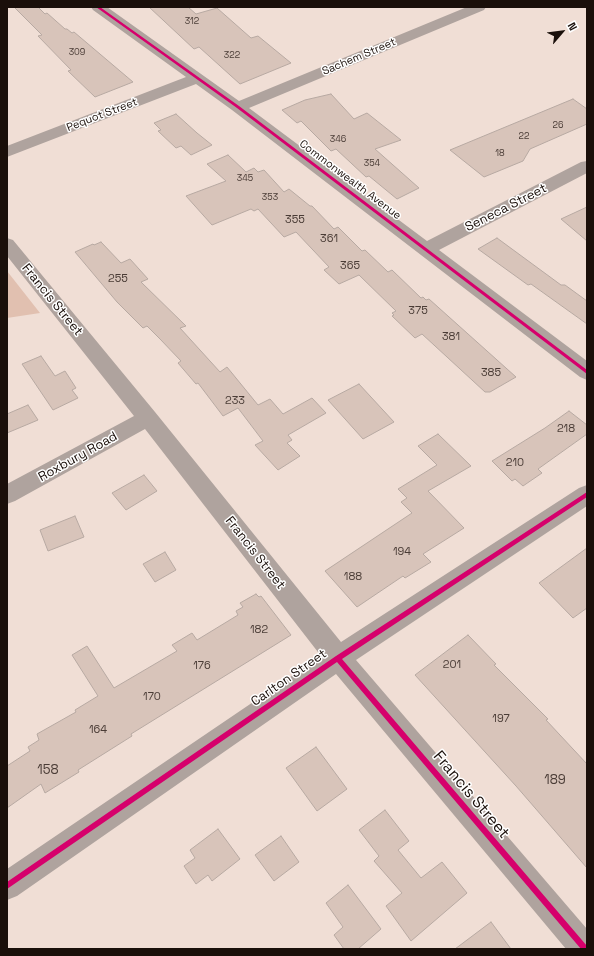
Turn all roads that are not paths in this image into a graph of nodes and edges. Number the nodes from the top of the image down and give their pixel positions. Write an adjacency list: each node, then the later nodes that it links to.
1 (479, 7): 4 (street, Sachem Street)
2 (107, 9): 3 (street, Commonwealth Avenue)
3 (197, 78): 4 (street, Commonwealth Avenue); 5 (street, Pequot Street)
4 (238, 107): 8 (street, Commonwealth Avenue)
5 (7, 152)
6 (587, 166): 8 (street, Seneca Street)
7 (7, 244): 10 (street, Francis Street)
8 (425, 250): 9 (street, Commonwealth Avenue)
9 (587, 372)
10 (148, 418): 12 (street, Roxbury Road); 13 (street, Francis Street)
11 (587, 494): 13 (street, Carlton Street)
12 (7, 495)
13 (338, 658): 14 (street, Carlton Street); 15 (street, Francis Street)
14 (7, 886)
15 (585, 949)

